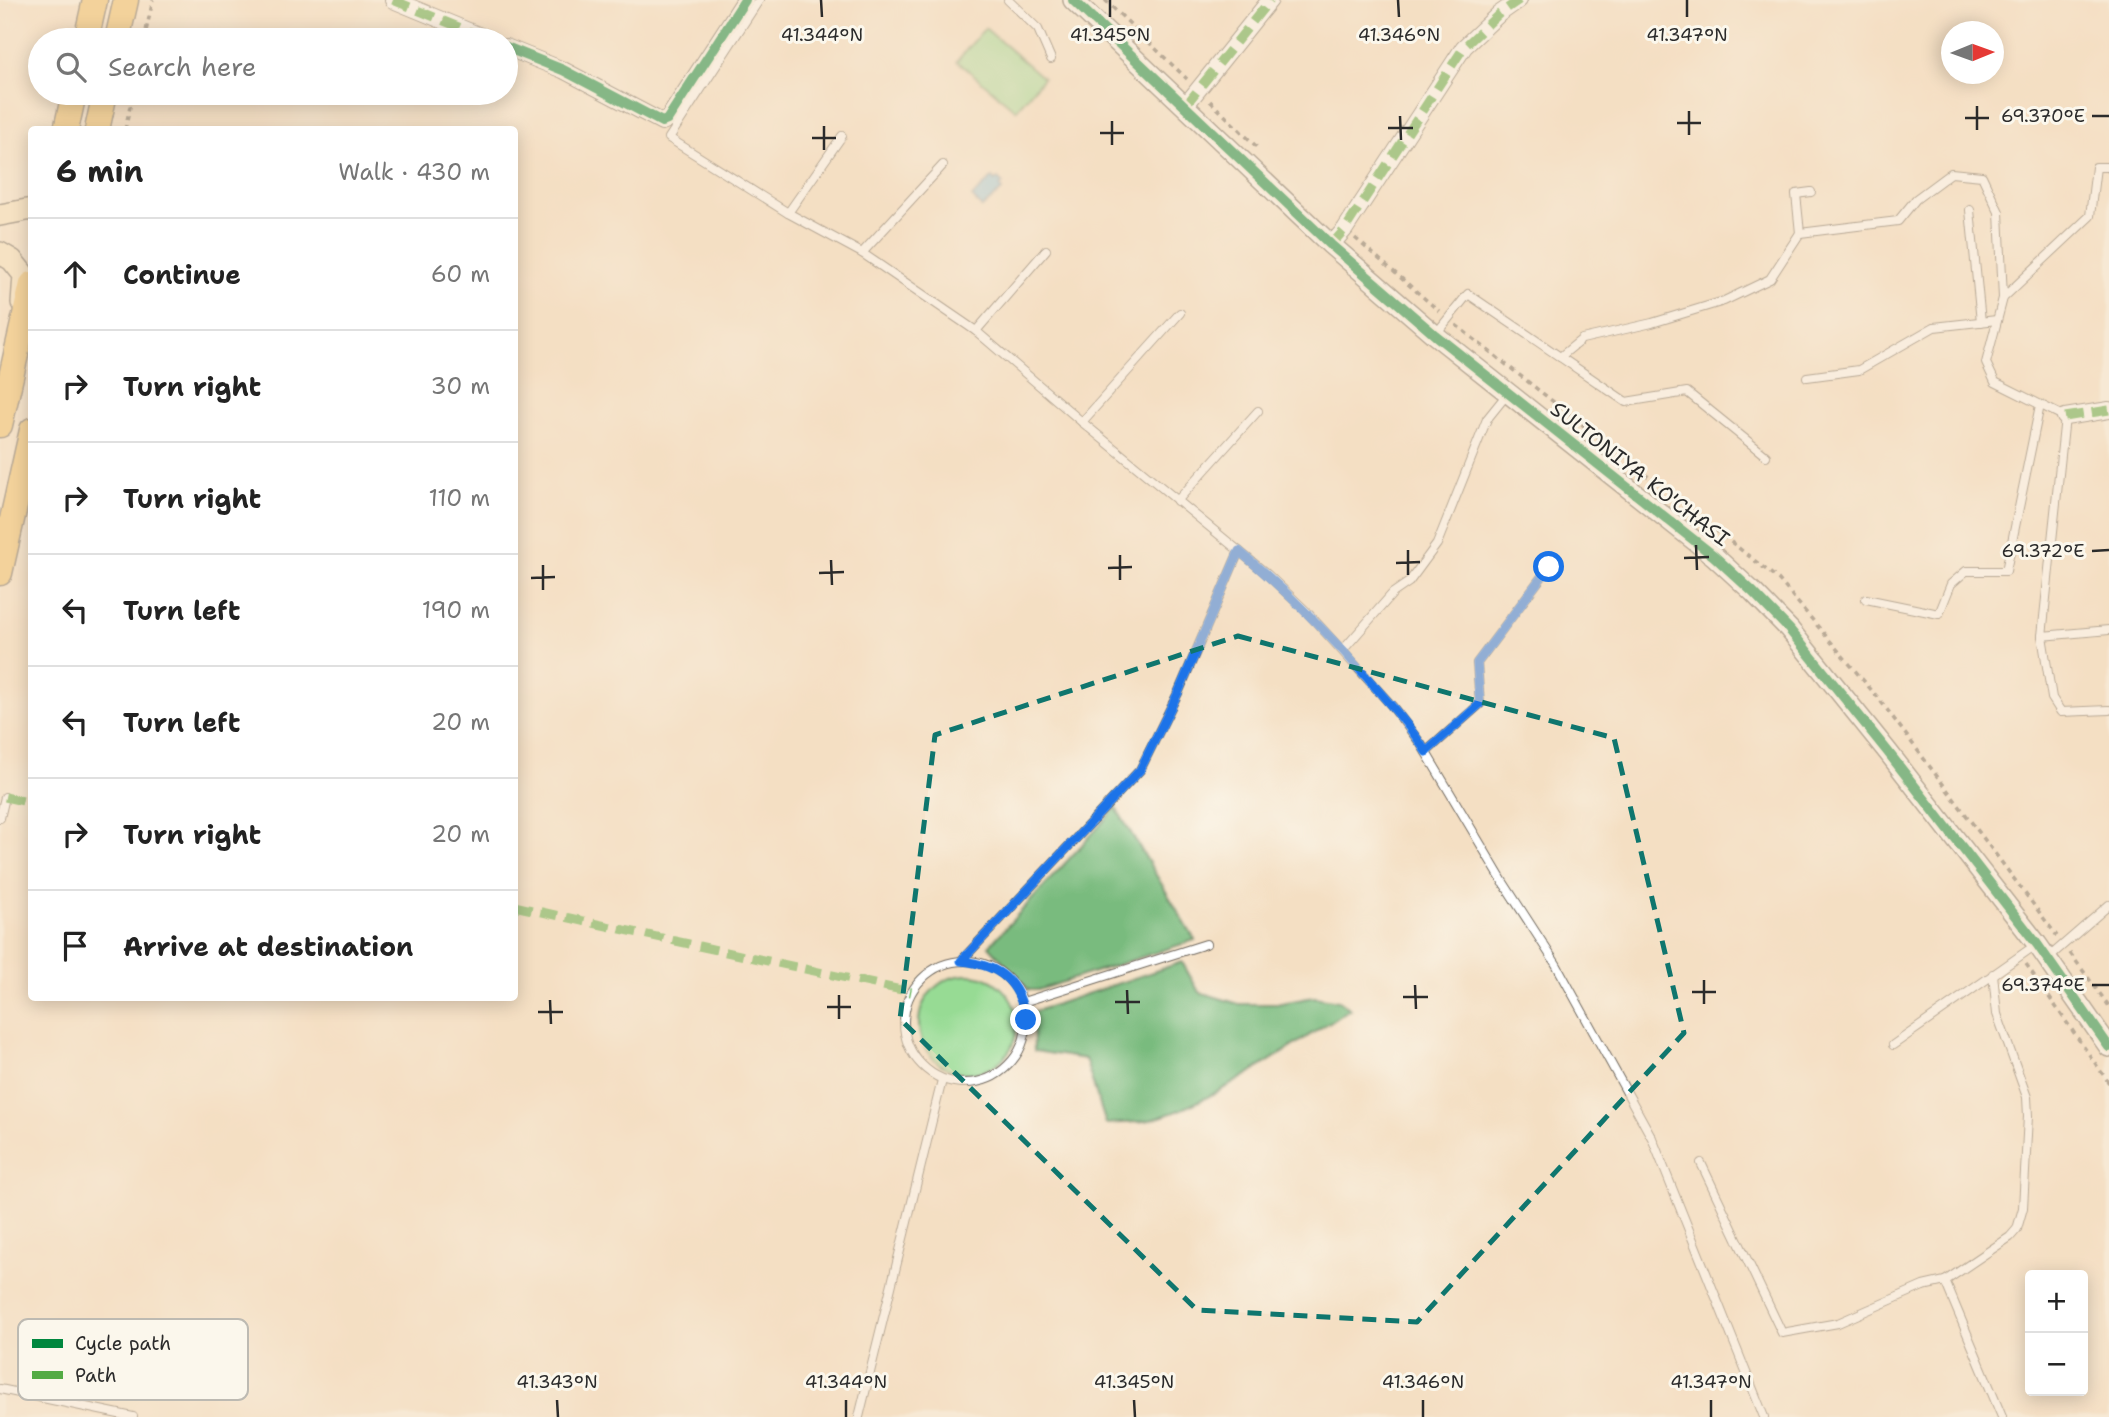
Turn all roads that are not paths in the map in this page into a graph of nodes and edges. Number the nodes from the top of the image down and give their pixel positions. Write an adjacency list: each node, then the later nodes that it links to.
1 (95, 0): 11 (highway)
2 (126, 0): 12 (highway)
3 (393, 0): 10 (street)
4 (745, 0): 14 (street)
5 (759, 0): 27 (lane)
6 (1008, 0): 15 (lane)
7 (1073, 0): 18 (street, SULTONIYA KO'CHASI)
8 (1270, 0): 18 (street)
9 (1519, 0): 30 (street)
10 (418, 4): 13 (street)
11 (89, 28)
12 (120, 28)
13 (466, 28)
14 (518, 52)
15 (1051, 59)
16 (71, 105): 19 (highway)
17 (102, 105): 20 (highway)
18 (1185, 106): 30 (street, SULTONIYA KO'CHASI)
19 (67, 126)
20 (98, 126)
21 (842, 136): 27 (lane)
22 (943, 165): 33 (lane)
23 (2109, 167): 34 (lane)
24 (1811, 192): 29 (lane)
25 (28, 210): 28 (main road)
26 (1970, 210): 38 (lane)
27 (788, 213): 33 (lane)
28 (0, 215)
29 (1800, 233): 34 (lane); 42 (lane)
30 (1331, 245): 41 (street, SULTONIYA KO'CHASI)
31 (1046, 250): 39 (lane)
32 (0, 253): 40 (main road)
33 (862, 253): 39 (lane)
34 (2003, 298): 37 (lane)
35 (28, 301): 40 (highway)
36 (1180, 313): 49 (lane)
37 (1997, 320): 38 (lane); 45 (lane)
38 (1981, 322): 43 (lane)
39 (976, 331): 49 (lane)
40 (21, 332): 50 (highway)
41 (1435, 335): 42 (lane); 44 (street, SULTONIYA KO'CHASI)
42 (1560, 357): 52 (lane)
43 (1807, 377)
44 (1507, 393): 60 (lane); 67 (street, SULTONIYA KO'CHASI)
45 (2040, 405): 48 (lane); 57 (lane)
46 (2109, 410): 48 (street)
47 (1258, 411): 53 (lane)
48 (2065, 417): 59 (lane)
49 (1082, 422): 53 (lane)
50 (0, 425)
51 (28, 448): 56 (highway)
52 (1766, 456)
53 (1177, 501): 54 (lane)
54 (1239, 551): 60 (lane); 68 (lane)
55 (1549, 567): 62 (lane)
56 (0, 573)
57 (1866, 599)
58 (2109, 630): 59 (lane)
59 (2042, 636): 61 (lane)
60 (1343, 650): 62 (lane)
61 (2109, 710)
62 (1426, 752): 81 (lane)
63 (5, 797): 64 (lane)
64 (0, 818)
65 (2109, 905): 67 (lane)
66 (1206, 944): 70 (lane)
67 (2043, 951): 69 (lane); 72 (street, SULTONIYA KO'CHASI)
68 (961, 961): 70 (lane); 73 (lane)
69 (1993, 974): 71 (lane); 75 (lane)
70 (1023, 1002): 73 (lane)
71 (1893, 1045)
72 (2109, 1047)
73 (942, 1080): 80 (lane)
74 (1701, 1163): 75 (lane)
75 (1945, 1281): 82 (lane)
76 (0, 1389): 77 (lane)
77 (18, 1393)
78 (52, 1400): 79 (lane)
79 (133, 1417)
80 (859, 1417)
81 (1764, 1417)
82 (2002, 1417)

